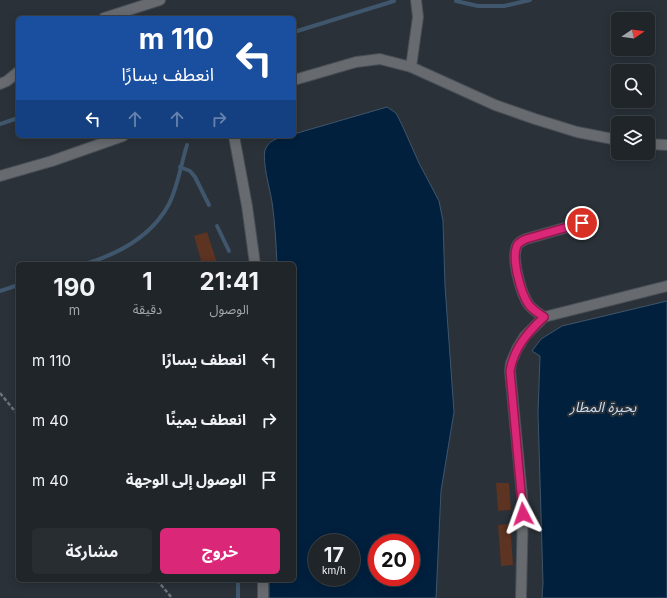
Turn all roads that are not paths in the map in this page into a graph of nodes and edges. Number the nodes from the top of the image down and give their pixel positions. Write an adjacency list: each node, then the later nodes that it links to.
1 (160, 0): 3 (street)
2 (416, 0): 4 (street)
3 (110, 16)
4 (411, 67): 6 (street); 10 (street)
5 (16, 74): 7 (street)
6 (296, 79)
7 (0, 84)
8 (117, 138): 13 (street)
9 (234, 138): 15 (street)
10 (611, 139)
11 (655, 144): 12 (street)
12 (667, 145)
13 (0, 176)
14 (582, 223): 17 (street)
15 (255, 262)
16 (667, 286): 17 (street)
17 (544, 317): 20 (street)
18 (263, 582): 19 (street)
19 (263, 598)
20 (521, 598)

